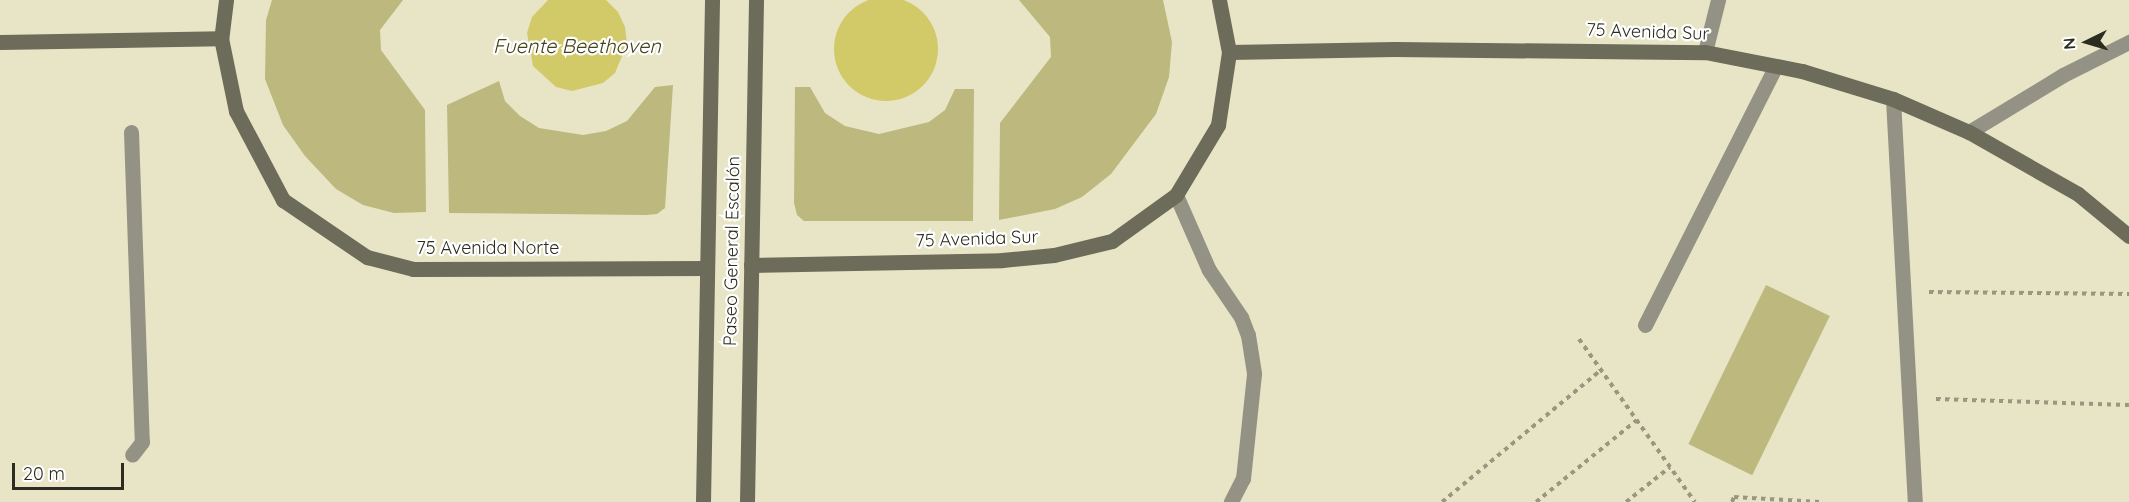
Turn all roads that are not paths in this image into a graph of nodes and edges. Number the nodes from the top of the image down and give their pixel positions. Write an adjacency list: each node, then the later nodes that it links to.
1 (226, 0): 6 (main road, 75 Avenida Norte)
2 (711, 0): 18 (main road, Paseo General Escalón)
3 (756, 0): 17 (main road, Paseo General Escalón)
4 (1219, 0): 9 (main road, 75 Avenida Sur)
5 (1718, 0): 10 (street)
6 (221, 38): 7 (main road); 18 (main road, 75 Avenida Norte)
7 (0, 42)
8 (2129, 42): 14 (street)
9 (1228, 52): 10 (main road, 75 Avenida Sur); 15 (main road, 75 Avenida Sur)
10 (1705, 52): 11 (main road, 75 Avenida Sur)
11 (1776, 66): 12 (main road, 75 Avenida Sur); 19 (street)
12 (1893, 99): 14 (main road, 75 Avenida Sur); 24 (street)
13 (131, 132): 20 (street)
14 (1969, 132): 16 (main road, 75 Avenida Sur)
15 (1176, 195): 17 (main road, 75 Avenida Sur); 23 (street)
16 (2129, 236)
17 (751, 265): 22 (main road, Paseo General Escalón)
18 (706, 268): 21 (main road, Paseo General Escalón)
19 (1645, 325)
20 (132, 455)
21 (703, 502)
22 (747, 502)
23 (1231, 502)
24 (1915, 502)

